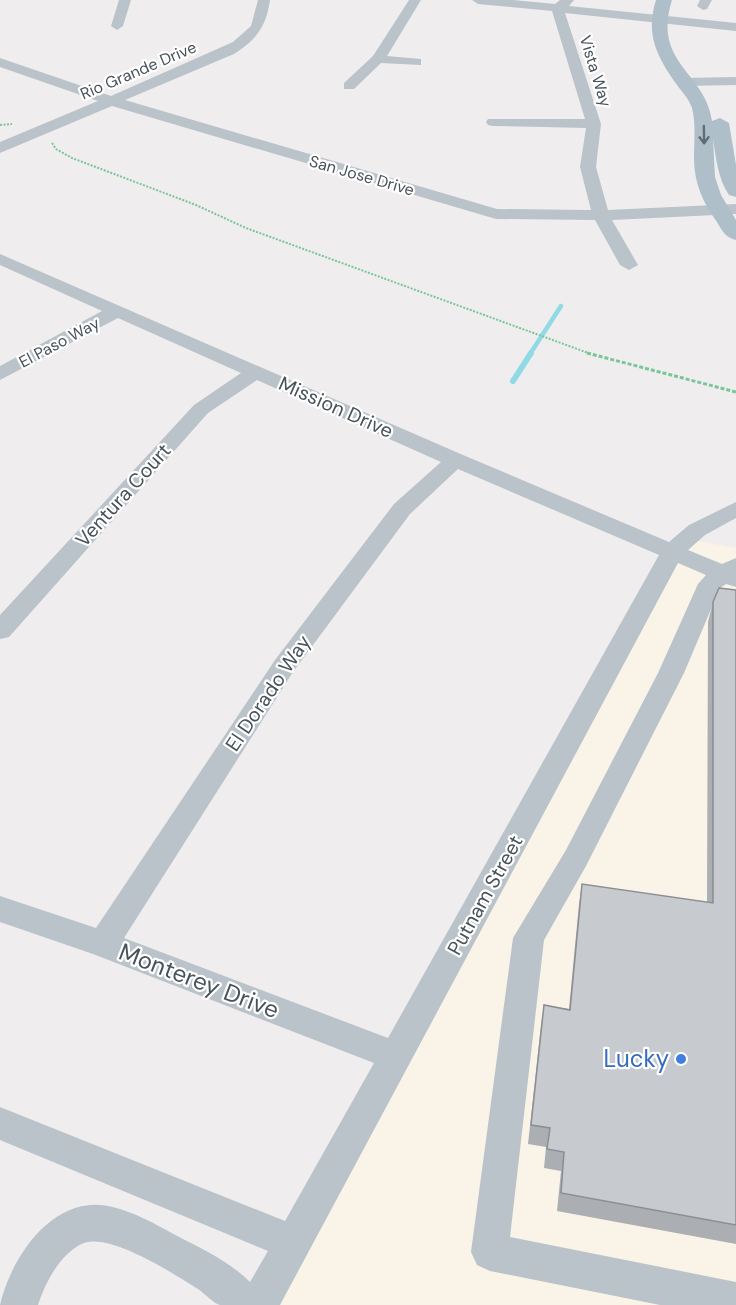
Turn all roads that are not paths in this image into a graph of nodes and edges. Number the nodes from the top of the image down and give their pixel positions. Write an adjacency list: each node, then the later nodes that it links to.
1 (125, 0): 10 (street)
2 (264, 0): 17 (street, Rio Grande Drive)
3 (415, 0): 11 (street)
4 (478, 0): 6 (street)
5 (664, 0): 8 (main road)
6 (563, 4): 8 (street); 19 (street, Vista Way)
7 (699, 5): 8 (main road)
8 (665, 20): 9 (street); 14 (main road)
9 (735, 23)
10 (117, 26)
11 (378, 58): 13 (street); 16 (street)
12 (0, 62): 17 (street, San Jose Drive)
13 (416, 62)
14 (693, 81): 15 (street); 21 (main road); 22 (main road, one-way to 22)
15 (736, 81)
16 (350, 86)
17 (112, 101): 20 (street, Rio Grande Drive); 23 (street, San Jose Drive)
18 (493, 122): 19 (street)
19 (594, 124): 23 (street, Vista Way)
20 (0, 148)
21 (736, 191)
22 (726, 210): 23 (street, San Jose Drive); 24 (main road)
23 (601, 215): 26 (street, Vista Way)
24 (736, 234)
25 (0, 260): 27 (street, Mission Drive)
26 (628, 265)
27 (118, 310): 28 (street, Mission Drive); 29 (street, El Paso Way)
28 (257, 371): 30 (street, Mission Drive); 34 (street, Ventura Court)
29 (0, 374)
30 (455, 460): 32 (street, Mission Drive); 36 (street, El Dorado Way)
31 (736, 509): 32 (street, Putnam Street)
32 (673, 551): 33 (street, Mission Drive); 37 (street, Putnam Street)
33 (731, 573): 40 (street)
34 (0, 631)
35 (0, 909): 36 (street, Monterey Drive)
36 (103, 944): 37 (street, Monterey Drive)
37 (396, 1056): 39 (street, Putnam Street)
38 (0, 1123): 39 (street)
39 (292, 1242): 43 (street, Putnam Street)
40 (736, 1302)
41 (19, 1305): 42 (street)
42 (246, 1305)
43 (259, 1305)

